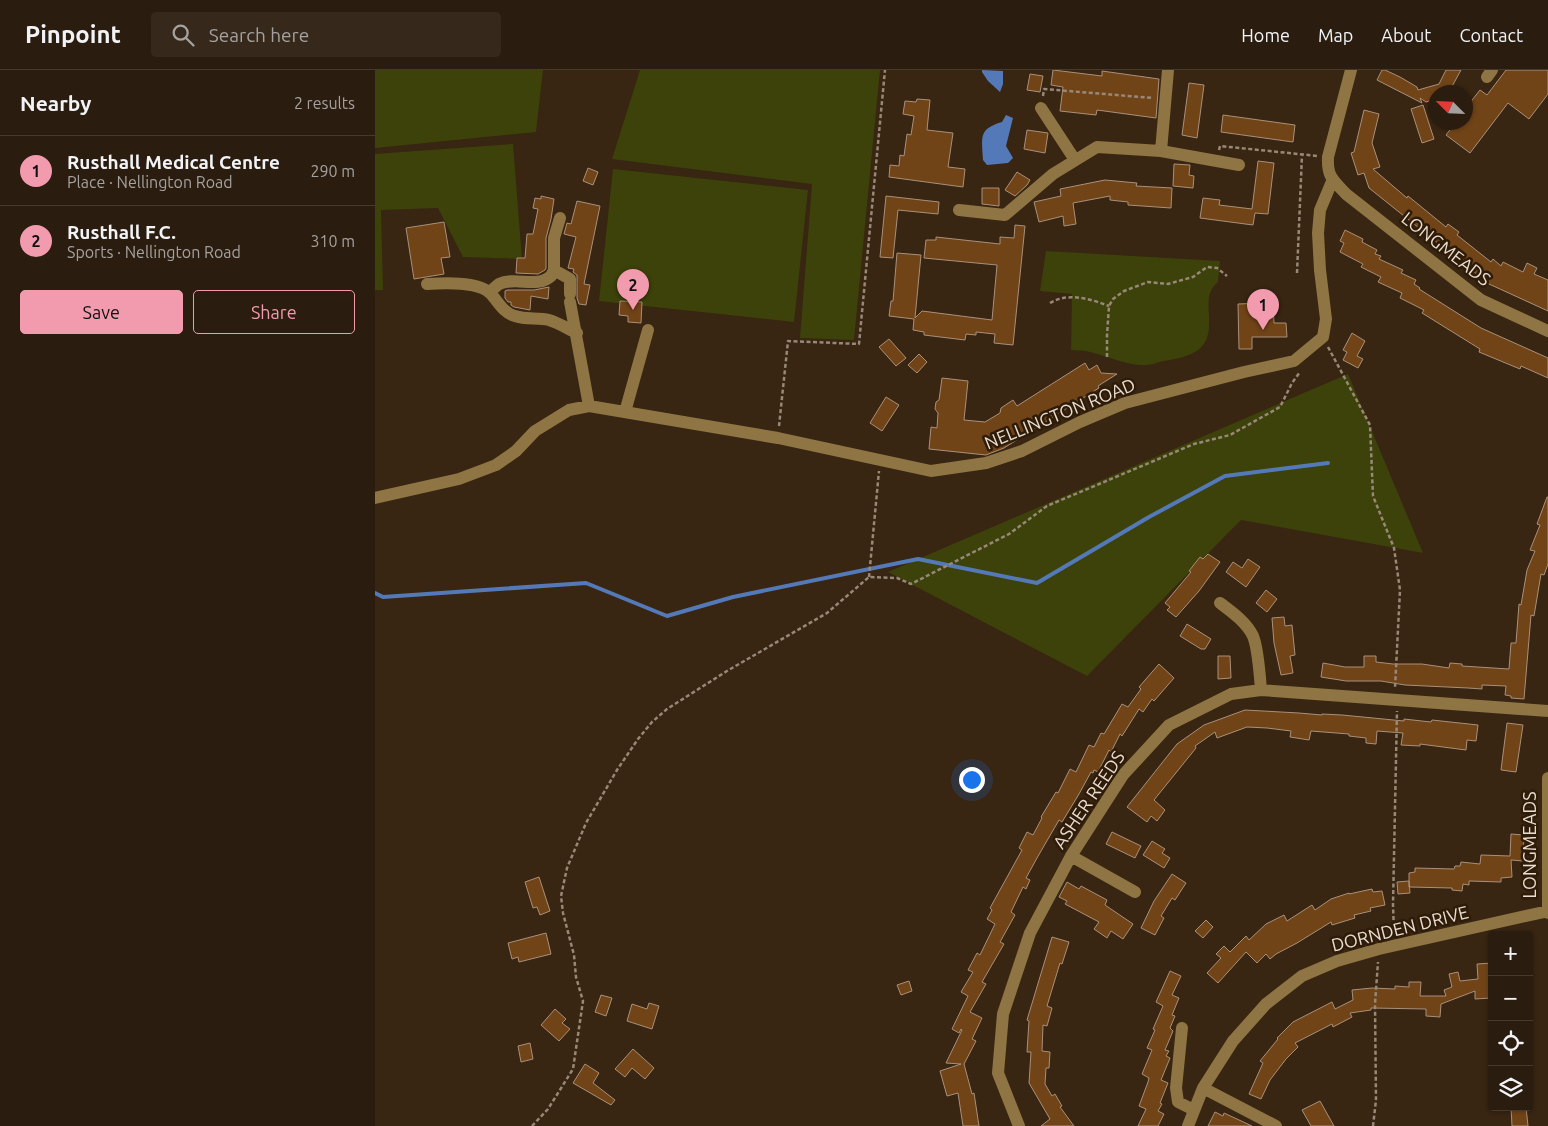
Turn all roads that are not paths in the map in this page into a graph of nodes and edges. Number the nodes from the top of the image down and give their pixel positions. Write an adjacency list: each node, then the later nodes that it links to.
1 (1168, 70): 4 (street)
2 (1351, 70): 7 (street)
3 (1041, 108): 5 (street)
4 (1161, 151): 5 (street); 6 (street)
5 (1075, 160): 8 (street)
6 (1239, 165)
7 (1333, 179): 14 (street, LONGMEADS); 17 (street, NELLINGTON ROAD)
8 (959, 210)
9 (560, 218): 10 (street)
10 (554, 270): 12 (street); 15 (street)
11 (427, 284): 12 (street)
12 (489, 292): 15 (street)
13 (648, 330): 17 (street)
14 (1548, 332)
15 (577, 333): 16 (street)
16 (589, 406): 17 (street, NELLINGTON ROAD); 18 (street)
17 (625, 412)
18 (375, 498)
19 (1220, 603): 20 (street)
20 (1261, 690): 21 (street, ASHER REEDS); 23 (street, ASHER REEDS)
21 (1548, 711)
22 (1548, 778): 25 (street, LONGMEADS)
23 (1071, 856): 24 (street); 29 (street, ASHER REEDS)
24 (1135, 892)
25 (1548, 912): 27 (street, DORNDEN DRIVE)
26 (1182, 1028): 28 (street)
27 (1203, 1088): 28 (street, DORNDEN DRIVE); 31 (street)
28 (1194, 1110): 30 (street, DORNDEN DRIVE)
29 (1019, 1126)
30 (1188, 1126)
31 (1276, 1126)

